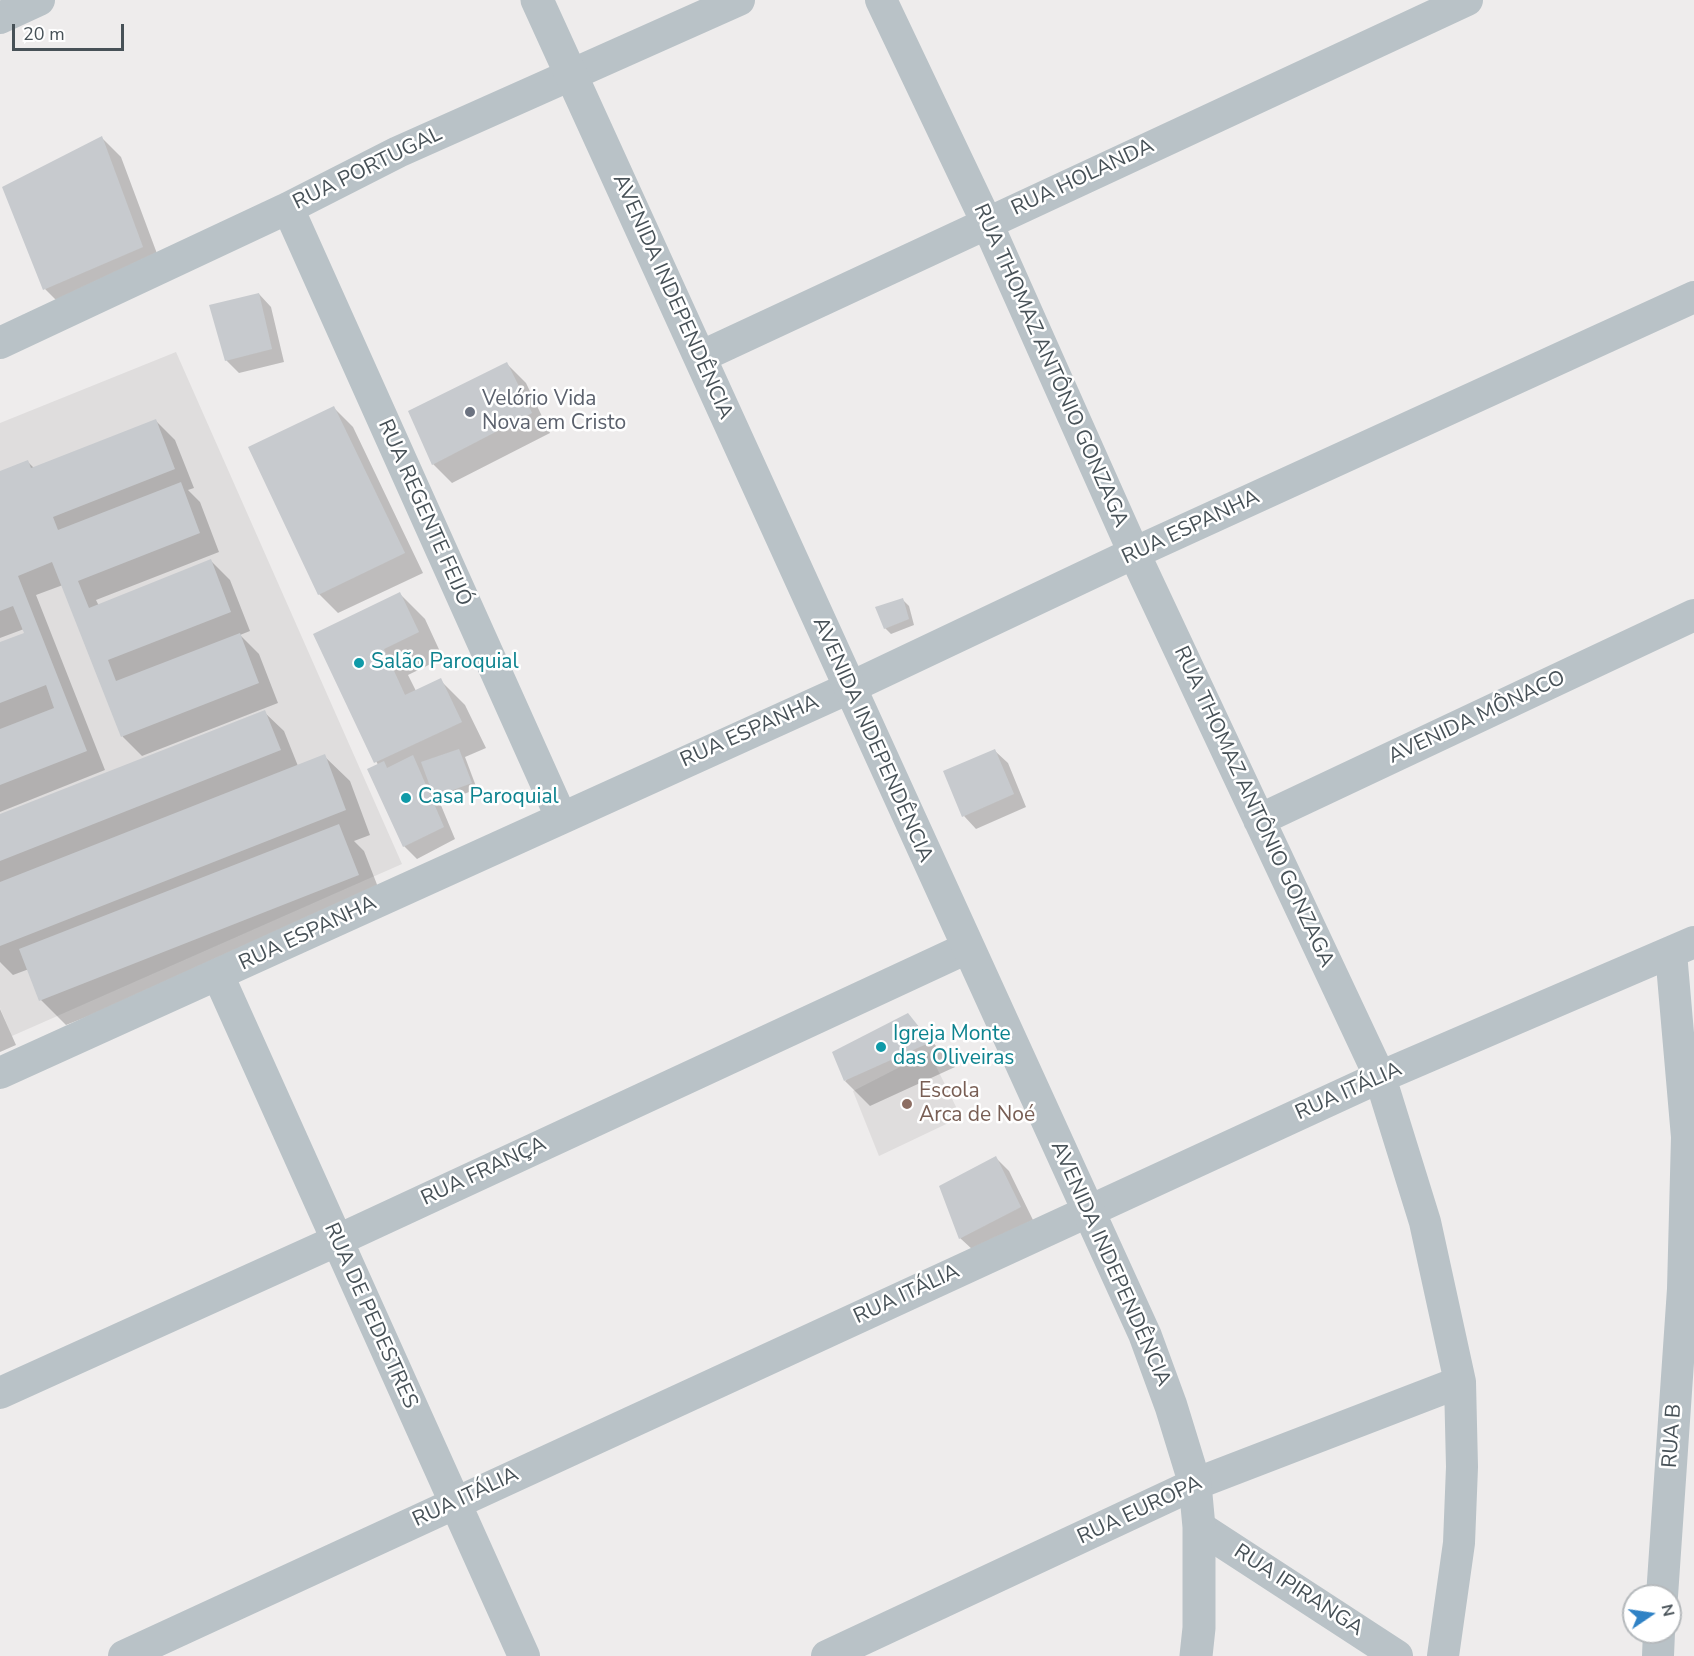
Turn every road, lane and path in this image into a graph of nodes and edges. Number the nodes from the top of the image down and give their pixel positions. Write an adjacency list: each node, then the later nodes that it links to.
1 (39, 0): 6 (street)
2 (537, 0): 7 (street, AVENIDA INDEPENDÊNCIA)
3 (739, 0): 7 (street, RUA PORTUGAL)
4 (881, 0): 9 (street, RUA THOMAZ ANTÔNIO GONZAGA)
5 (1467, 0): 9 (street, RUA HOLANDA)
6 (0, 18)
7 (572, 75): 8 (street, RUA PORTUGAL); 12 (street, AVENIDA INDEPENDÊNCIA)
8 (288, 208): 11 (street, RUA PORTUGAL); 16 (street, RUA REGENTE FEIJÓ)
9 (987, 223): 12 (street, RUA HOLANDA); 13 (street, RUA THOMAZ ANTÔNIO GONZAGA)
10 (1694, 297): 13 (street, RUA ESPANHA)
11 (0, 344)
12 (700, 357): 15 (street, AVENIDA INDEPENDÊNCIA)
13 (1134, 554): 15 (street, RUA ESPANHA); 17 (street, RUA THOMAZ ANTÔNIO GONZAGA)
14 (1694, 615): 17 (street, AVENIDA MÔNACO)
15 (849, 688): 16 (street, RUA ESPANHA); 19 (street, AVENIDA INDEPENDÊNCIA)
16 (561, 817): 20 (street, RUA ESPANHA)
17 (1259, 820): 22 (street, RUA THOMAZ ANTÔNIO GONZAGA)
18 (1682, 947): 22 (street, RUA ITÁLIA); 30 (street, RUA B)
19 (967, 948): 23 (street, AVENIDA INDEPENDÊNCIA); 24 (street, RUA FRANÇA)
20 (218, 975): 21 (street, RUA ESPANHA); 24 (street, RUA DE PEDESTRES)
21 (0, 1073)
22 (1380, 1077): 23 (street, RUA ITÁLIA); 25 (street, RUA THOMAZ ANTÔNIO GONZAGA)
23 (1089, 1211): 27 (street, AVENIDA INDEPENDÊNCIA); 28 (street, RUA ITÁLIA)
24 (336, 1241): 26 (street, RUA FRANÇA); 28 (street, RUA DE PEDESTRES)
25 (1460, 1382): 27 (street, RUA EUROPA); 36 (street, RUA THOMAZ ANTÔNIO GONZAGA)
26 (0, 1393)
27 (1195, 1484): 29 (street, AVENIDA INDEPENDÊNCIA); 33 (street, RUA EUROPA)
28 (454, 1503): 31 (street, RUA ITÁLIA); 32 (street, RUA DE PEDESTRES)
29 (1199, 1527): 34 (street, AVENIDA INDEPENDÊNCIA); 35 (street, RUA IPIRANGA)
30 (1663, 1584)
31 (124, 1656)
32 (524, 1656)
33 (827, 1656)
34 (1196, 1656)
35 (1397, 1656)
36 (1443, 1656)

